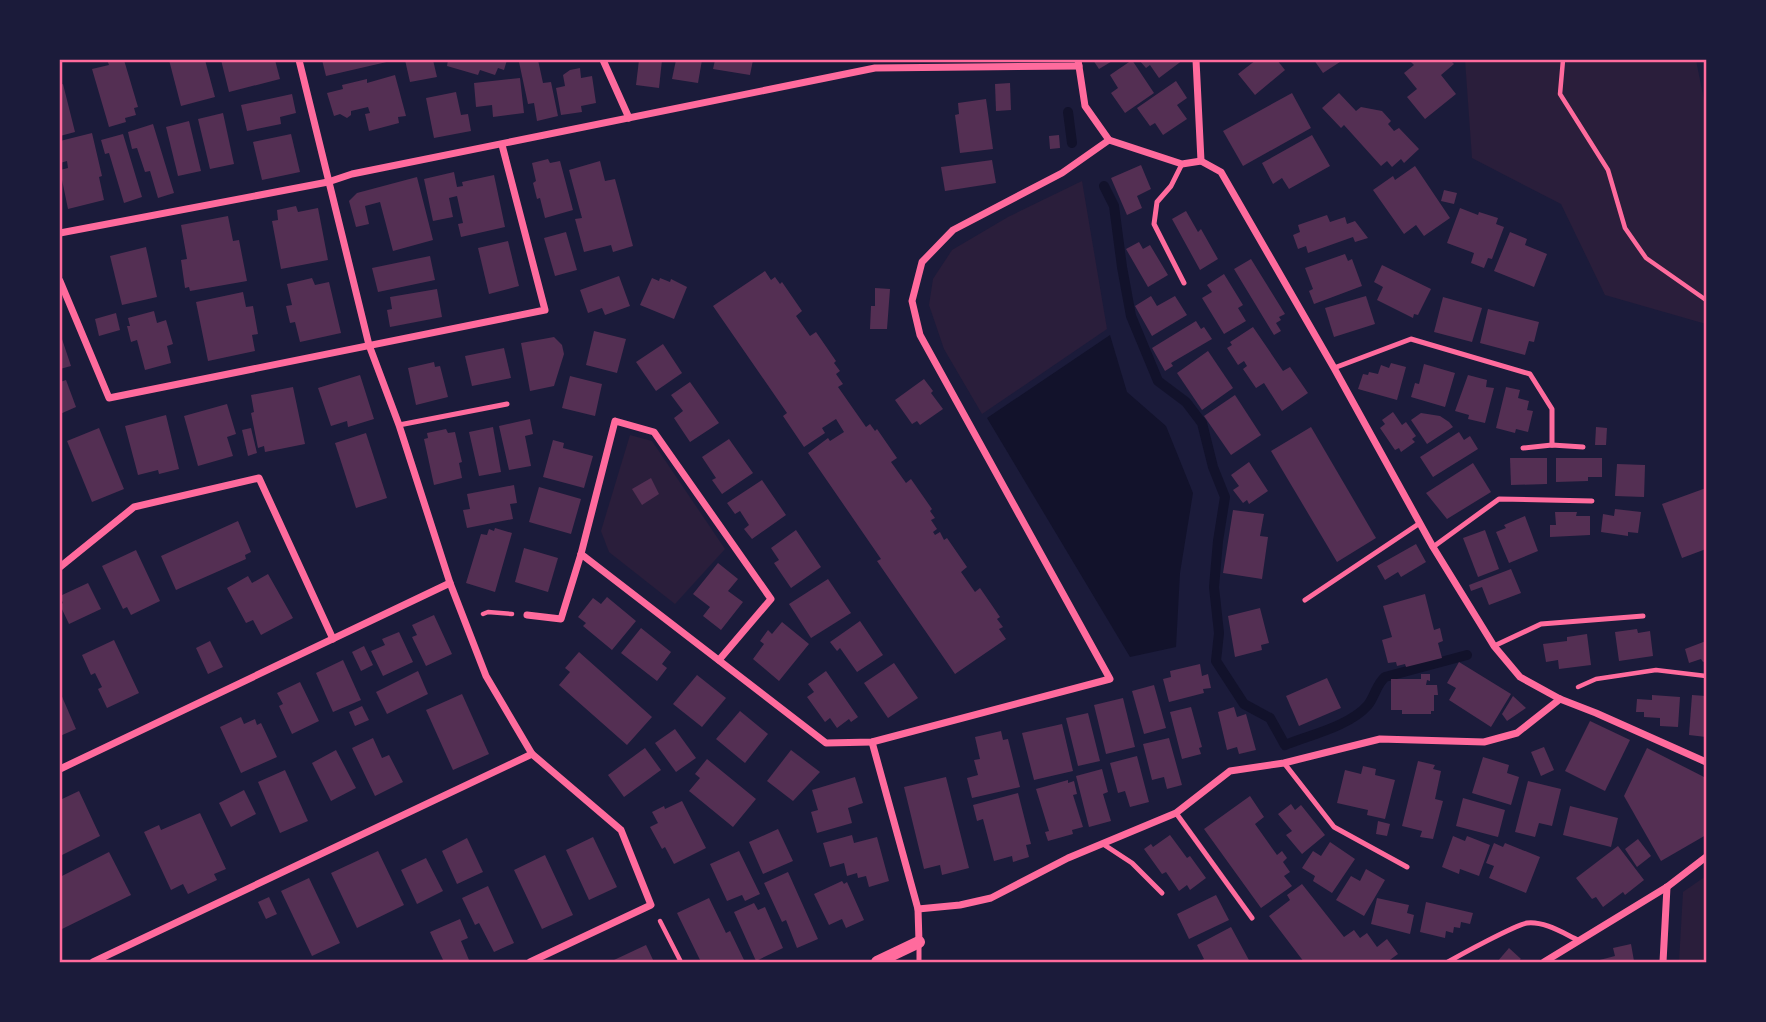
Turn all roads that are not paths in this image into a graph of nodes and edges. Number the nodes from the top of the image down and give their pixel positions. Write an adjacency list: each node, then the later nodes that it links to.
1 (299, 60): 10 (street)
2 (603, 60): 5 (street)
3 (1196, 60): 8 (street)
4 (1078, 62): 5 (street); 6 (street)
5 (629, 118): 7 (street)
6 (1109, 140): 9 (street); 34 (street)
7 (502, 145): 10 (street); 14 (street)
8 (1201, 161): 9 (street); 15 (street)
9 (1182, 164): 13 (lane)
10 (328, 182): 11 (street); 14 (street)
11 (60, 233)
12 (60, 281): 14 (street)
13 (1184, 283)
14 (369, 345): 17 (street)
15 (1334, 368): 18 (lane); 22 (street)
16 (508, 404): 17 (lane)
17 (399, 425): 26 (street)
18 (1552, 445): 19 (lane); 20 (lane)
19 (1523, 447)
20 (1583, 447)
21 (1592, 500): 23 (lane)
22 (1420, 523): 23 (street); 27 (lane)
23 (1433, 547): 31 (street)
24 (582, 554): 28 (street); 32 (street); 32 (street)
25 (60, 567): 30 (street)
26 (450, 583): 30 (street); 35 (street)
27 (1305, 600)
28 (527, 615)
29 (1643, 616): 31 (lane)
30 (333, 639): 38 (street)
31 (1494, 646): 33 (street)
32 (719, 660): 34 (street)
33 (1560, 699): 36 (street); 37 (street)
34 (872, 742): 45 (street)
35 (532, 754): 49 (street); 50 (street)
36 (1706, 762)
37 (1284, 763): 39 (street); 42 (lane)
38 (60, 769)
39 (1176, 813): 40 (street); 46 (lane)
40 (1103, 844): 44 (lane); 45 (street)
41 (1706, 857): 43 (street)
42 (1407, 867)
43 (1667, 887): 47 (street); 55 (street)
44 (1162, 894)
45 (918, 909): 48 (street)
46 (1252, 918)
47 (1578, 940): 53 (lane); 54 (street)
48 (919, 942): 51 (street); 52 (lane)
49 (93, 962)
50 (530, 962)
51 (877, 962)
52 (919, 962)
53 (1448, 962)
54 (1544, 962)
55 (1663, 962)

